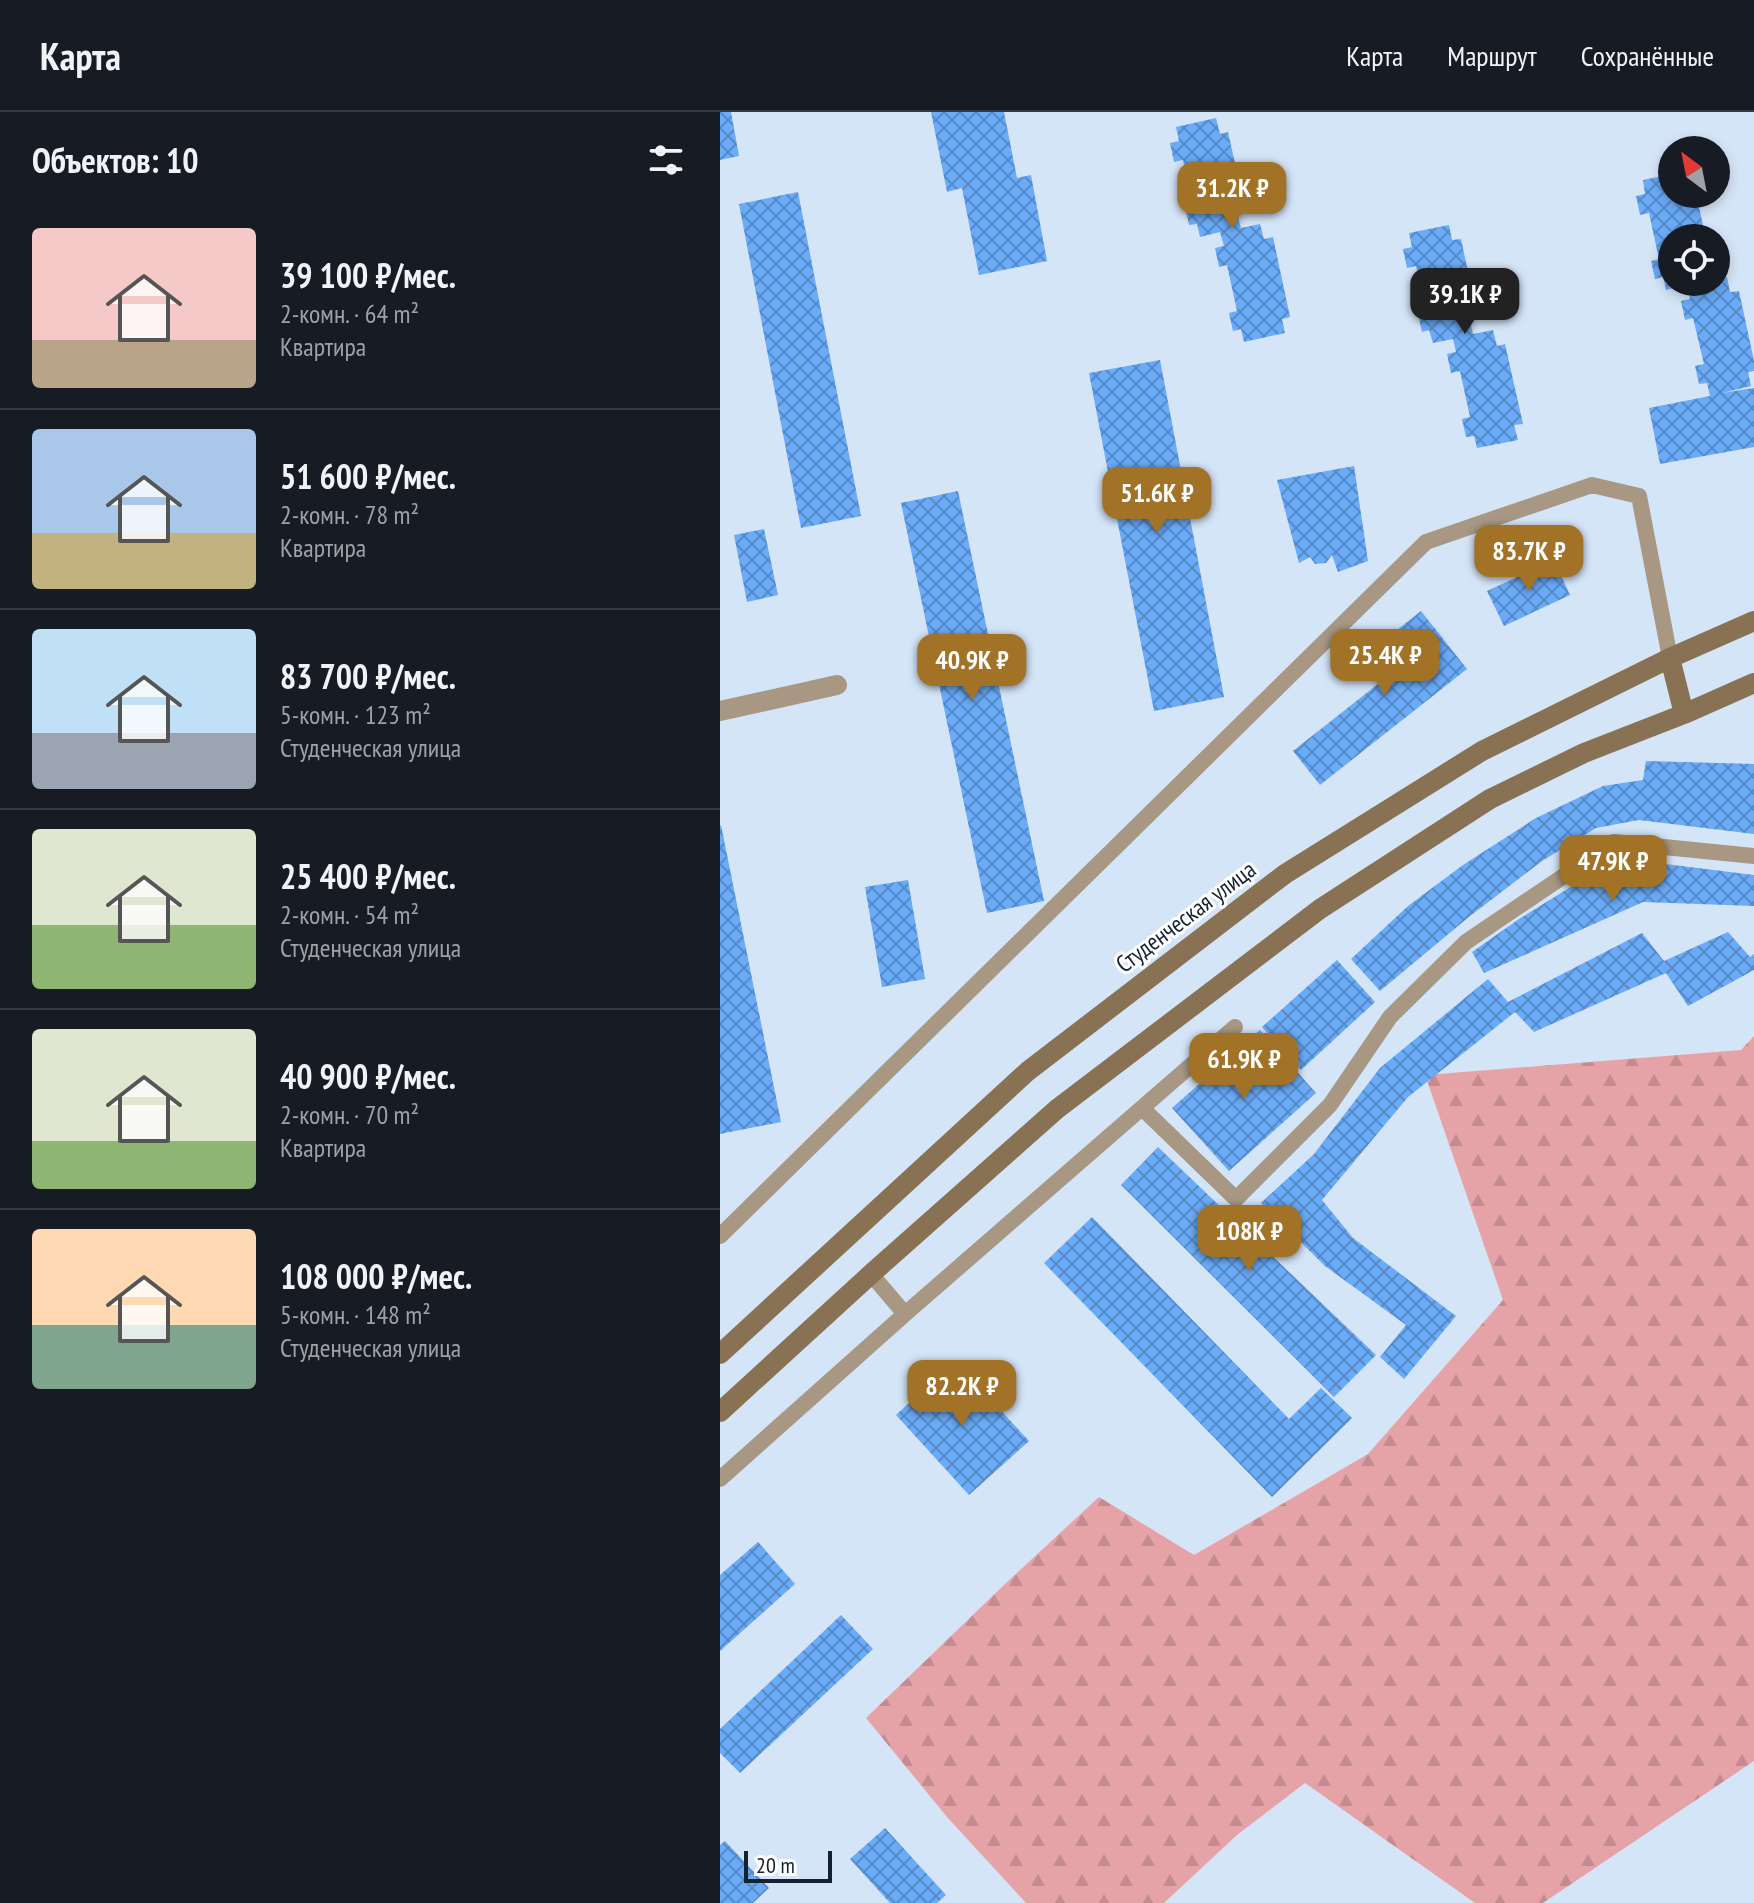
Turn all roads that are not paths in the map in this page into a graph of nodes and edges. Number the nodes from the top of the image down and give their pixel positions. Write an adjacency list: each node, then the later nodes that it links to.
1 (1754, 621): 2 (main road, Студенческая улица)
2 (1670, 658): 6 (main road); 10 (lane); 13 (main road, Студенческая улица)
3 (1754, 683): 6 (main road)
4 (837, 685): 5 (street)
5 (720, 711)
6 (1684, 714): 11 (main road)
7 (1754, 856): 9 (lane)
8 (1235, 1027): 9 (lane)
9 (1142, 1108): 12 (lane)
10 (720, 1236)
11 (871, 1274): 12 (lane); 14 (main road)
12 (905, 1314): 15 (lane)
13 (720, 1354)
14 (720, 1412)
15 (720, 1479)

